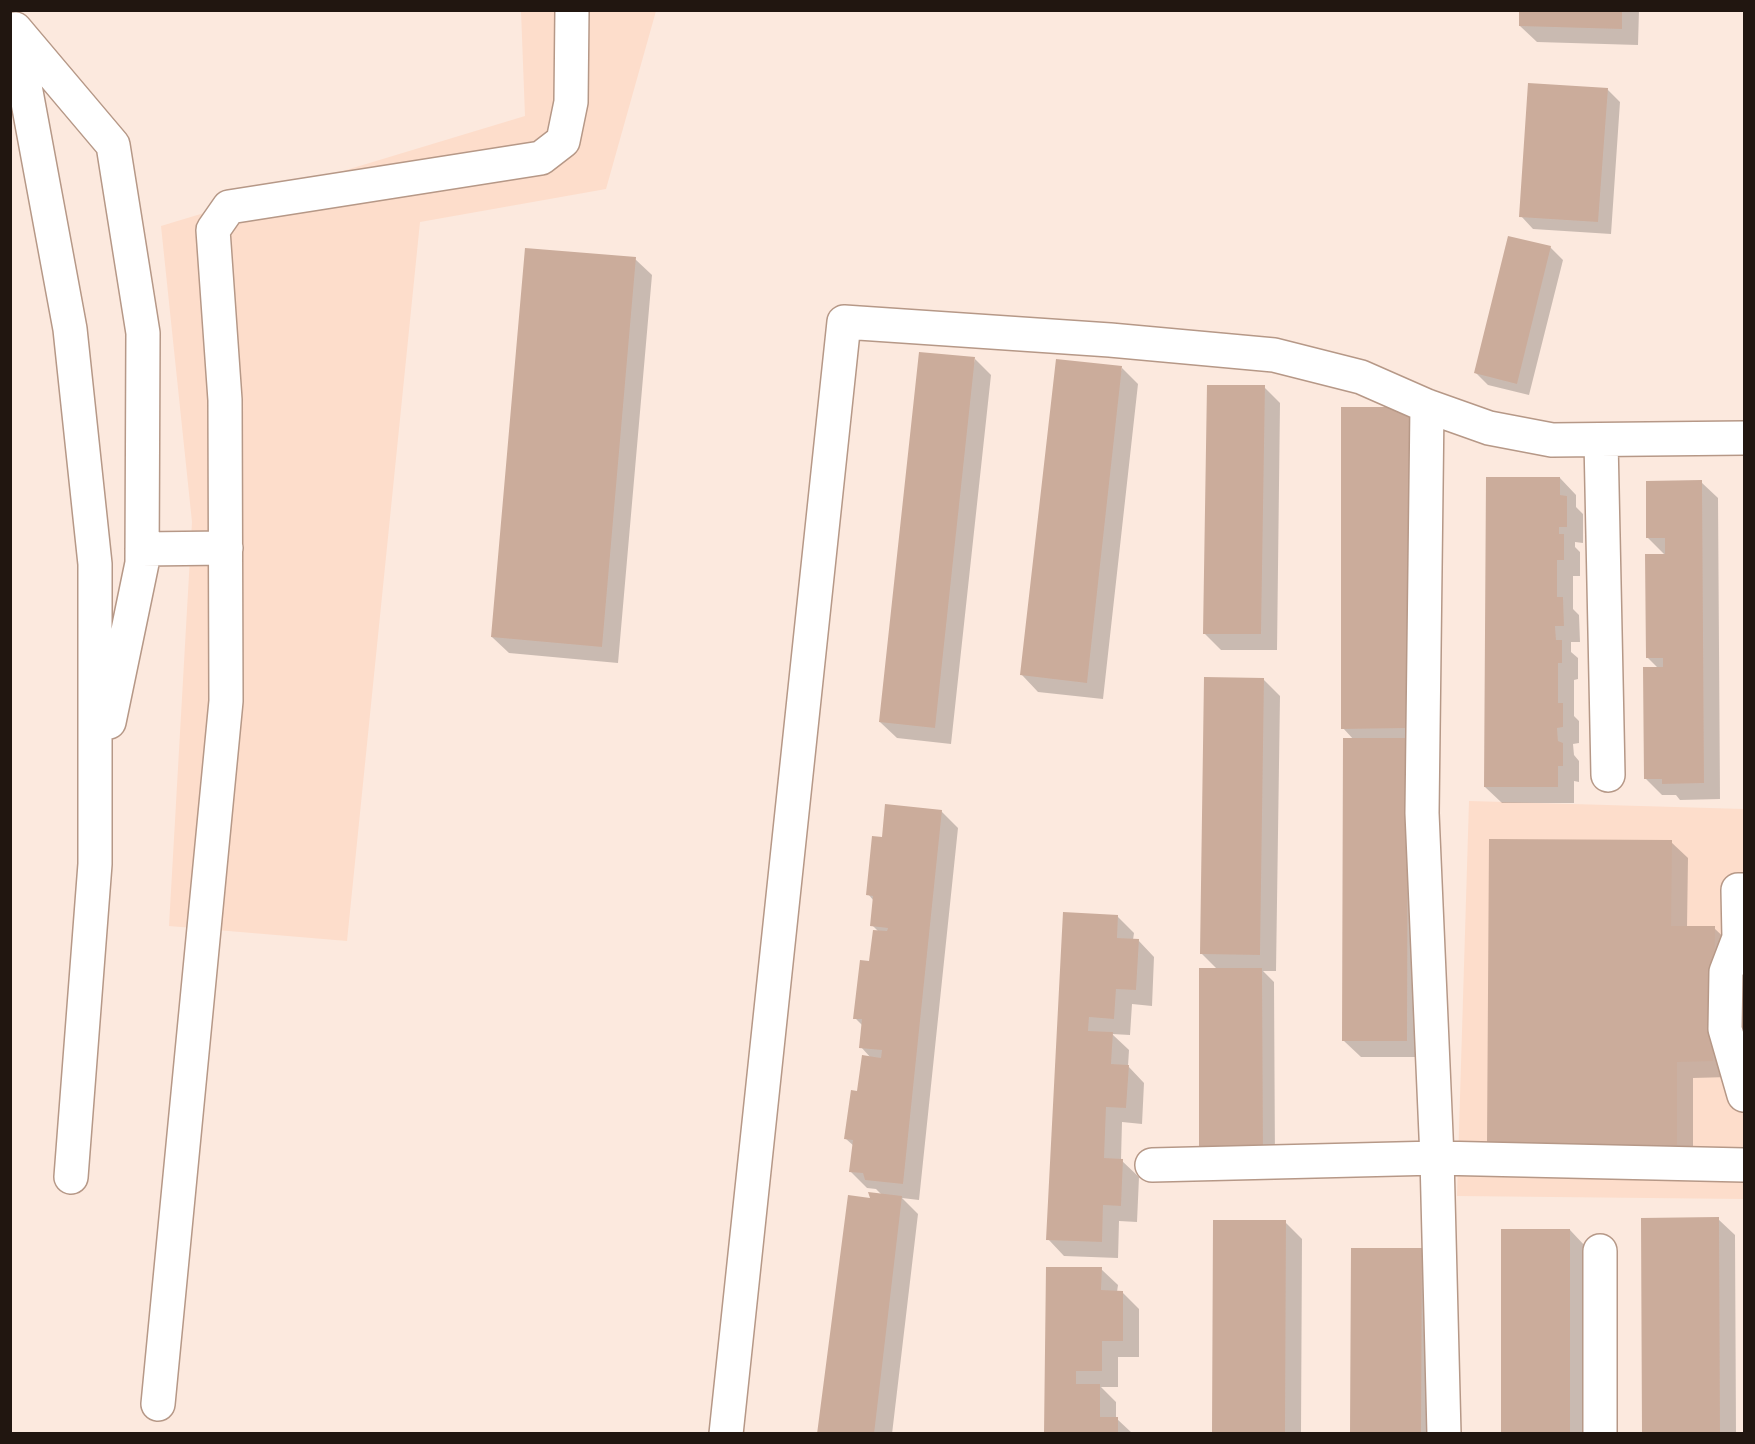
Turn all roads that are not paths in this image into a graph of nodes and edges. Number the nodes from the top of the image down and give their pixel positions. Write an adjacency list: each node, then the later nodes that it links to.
1 (572, 10): 7 (street)
2 (10, 24): 8 (street)
3 (10, 38): 10 (street)
4 (1427, 406): 6 (street); 13 (street); 19 (street)
5 (1744, 438): 6 (street)
6 (1601, 440): 9 (street)
7 (226, 548): 8 (street); 18 (street)
8 (142, 549): 10 (street)
9 (1608, 775)
10 (95, 788): 16 (street)
11 (1744, 890): 12 (street)
12 (1744, 1095)
13 (1437, 1158): 14 (street); 15 (street); 20 (street)
14 (1152, 1165)
15 (1744, 1166)
16 (71, 1177)
17 (1600, 1251): 21 (street)
18 (158, 1404)
19 (726, 1434)
20 (1444, 1434)
21 (1600, 1434)

